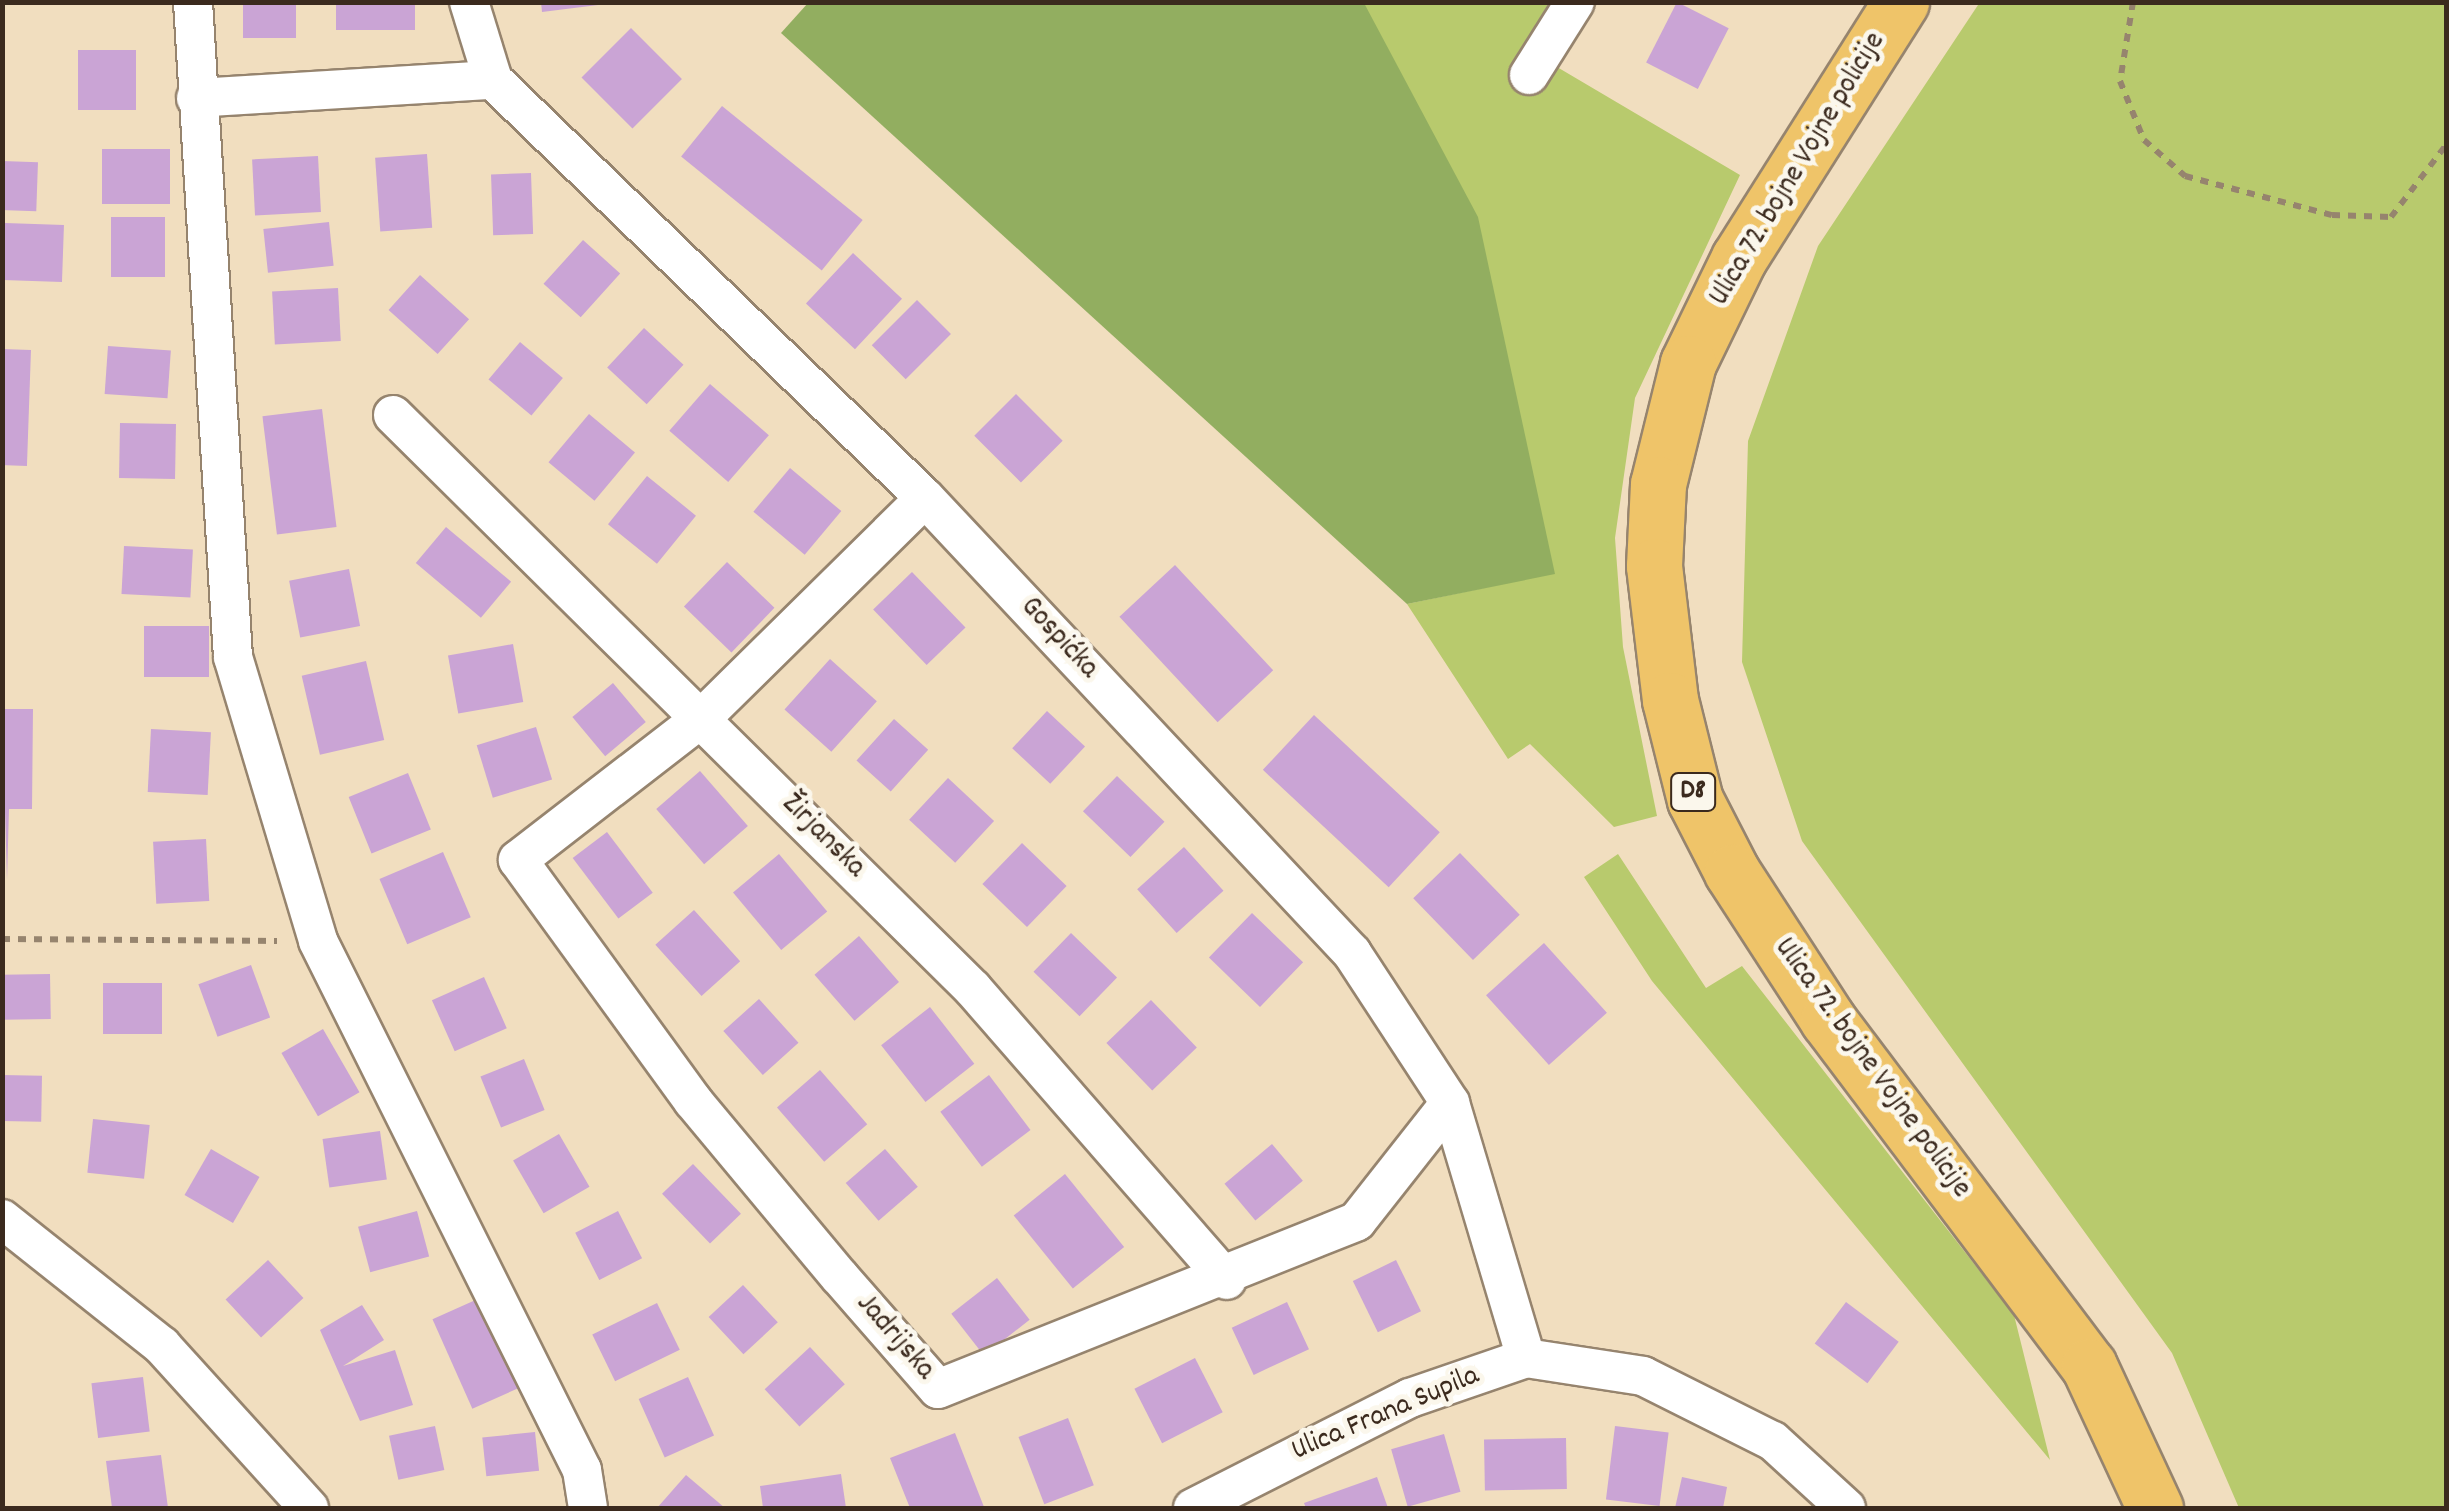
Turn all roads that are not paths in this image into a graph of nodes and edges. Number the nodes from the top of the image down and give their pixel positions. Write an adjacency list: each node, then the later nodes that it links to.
1 (193, 2): 7 (street)
2 (469, 2): 6 (street, Gospićka)
3 (1575, 2): 5 (street)
4 (1901, 2): 19 (main road, Ulica 72. bojne Vojne policije / D8)
5 (1529, 75)
6 (493, 80): 7 (street); 9 (street, Gospićka)
7 (196, 98): 16 (street)
8 (393, 416): 10 (street, Žirjanska)
9 (925, 498): 10 (street); 11 (street, Gospićka)
10 (703, 717): 13 (street, Žirjanska); 13 (street, Jadrijska)
11 (1450, 1103): 13 (street, Jadrijska); 14 (street, Gospićka)
12 (2, 1219): 15 (street)
13 (1227, 1280)
14 (1526, 1358): 17 (street, Ulica Frana Supila); 18 (street, Ulica Frana Supila)
15 (309, 1508)
16 (588, 1508)
17 (1193, 1508)
18 (1846, 1508)
19 (2155, 1508)

